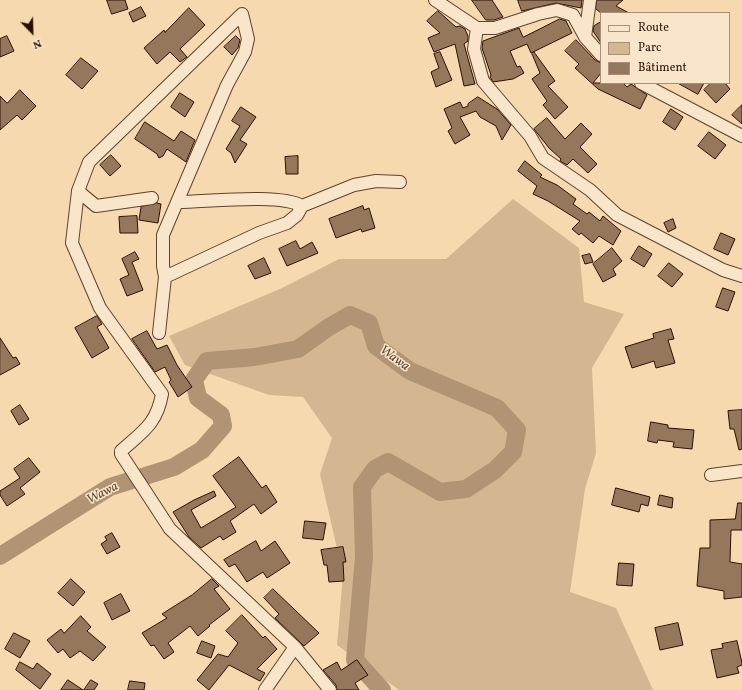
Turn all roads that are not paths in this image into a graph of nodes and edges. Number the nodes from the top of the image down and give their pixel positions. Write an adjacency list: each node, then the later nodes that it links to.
1 (435, 0): 4 (street)
2 (590, 0): 5 (street)
3 (555, 5): 4 (street); 5 (street)
4 (477, 28): 14 (street)
5 (585, 36): 6 (street)
6 (600, 54)
7 (643, 84): 8 (street)
8 (742, 136)
9 (400, 182): 13 (street)
10 (78, 191): 11 (street); 12 (street); 19 (street)
11 (152, 198)
12 (178, 202): 13 (street); 15 (street)
13 (302, 206): 15 (street)
14 (742, 276)
15 (165, 277): 16 (street)
16 (159, 333)
17 (742, 471): 18 (street)
18 (711, 475)
19 (295, 647): 20 (street); 21 (street)
20 (265, 690)
21 (330, 690)

